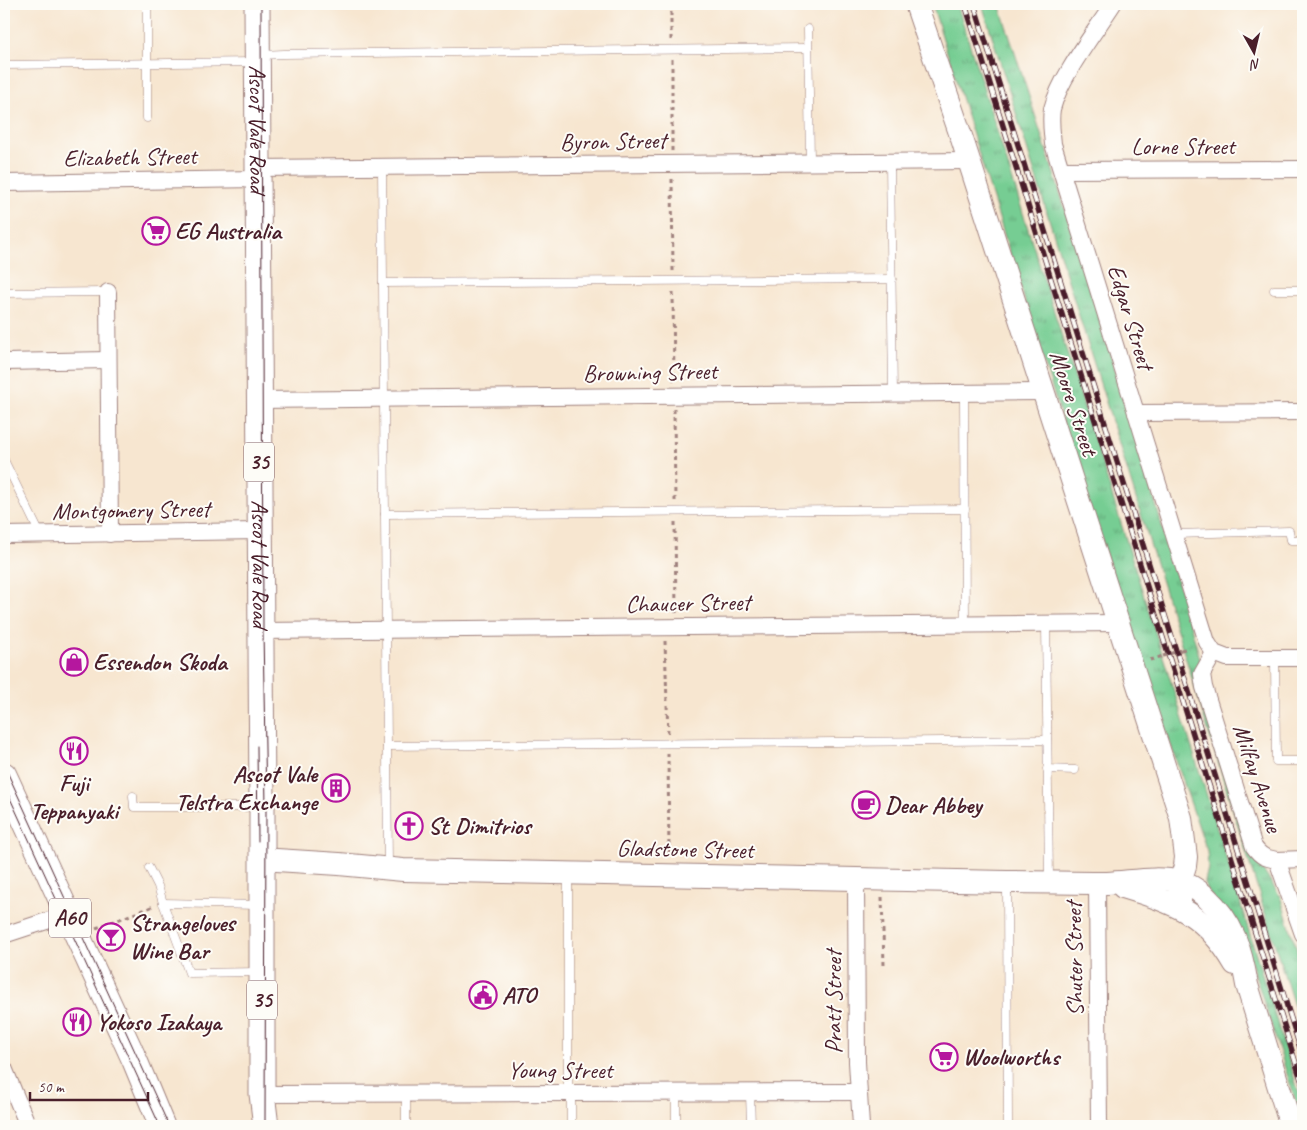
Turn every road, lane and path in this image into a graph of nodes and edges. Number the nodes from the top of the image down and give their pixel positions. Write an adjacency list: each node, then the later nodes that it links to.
1 (257, 4): 9 (main road, Ascot Vale Road / 35)
2 (671, 4): 8 (path)
3 (916, 4): 13 (street, Moore Street)
4 (1113, 4): 19 (street, Edgar Street)
5 (147, 7): 10 (lane)
6 (808, 29): 7 (lane)
7 (808, 48): 8 (lane); 14 (lane)
8 (672, 50): 9 (lane); 16 (path)
9 (257, 59): 10 (lane); 20 (main road, Ascot Vale Road / 35)
10 (147, 64): 11 (lane); 12 (lane)
11 (4, 65)
12 (148, 118)
13 (969, 161): 15 (street, Byron Street); 31 (street, Moore Street)
14 (810, 162): 15 (street, Byron Street); 16 (street, Byron Street)
15 (890, 162): 22 (lane)
16 (672, 164): 17 (street, Byron Street); 23 (path)
17 (382, 167): 20 (street, Byron Street); 24 (lane)
18 (1303, 169): 19 (street, Lorne Street)
19 (1062, 170): 38 (street, Edgar Street)
20 (257, 174): 21 (street, Elizabeth Street); 36 (main road, Ascot Vale Road / 35)
21 (4, 183)
22 (892, 279): 23 (lane); 33 (lane)
23 (673, 281): 24 (lane); 34 (path)
24 (383, 283): 35 (lane)
25 (1274, 290): 26 (lane)
26 (1303, 290)
27 (108, 292): 28 (lane); 29 (street)
28 (4, 293)
29 (108, 360): 30 (street); 44 (street)
30 (4, 362)
31 (1042, 392): 32 (street, Browning Street); 50 (street, Moore Street)
32 (964, 393): 33 (street, Browning Street); 40 (lane)
33 (893, 394): 34 (street, Browning Street)
34 (674, 396): 35 (street, Browning Street); 41 (path)
35 (384, 399): 36 (street, Browning Street); 42 (lane)
36 (258, 400): 43 (main road, Ascot Vale Road / 35)
37 (1303, 412): 38 (street)
38 (1136, 413): 45 (street, Edgar Street)
39 (4, 460): 47 (lane)
40 (965, 509): 41 (lane); 51 (lane)
41 (675, 513): 42 (lane); 52 (path)
42 (385, 514): 53 (lane)
43 (259, 531): 44 (street, Montgomery Street); 54 (main road, Ascot Vale Road / 35)
44 (110, 534): 47 (street, Montgomery Street)
45 (1174, 534): 48 (lane); 56 (street, Edgar Street)
46 (4, 535): 47 (street, Montgomery Street)
47 (41, 535)
48 (1303, 540)
49 (1046, 623): 50 (street, Chaucer Street); 51 (street, Chaucer Street); 60 (lane)
50 (1118, 623): 79 (street, Moore Street)
51 (966, 624): 52 (street, Chaucer Street)
52 (677, 627): 53 (street, Chaucer Street)
53 (386, 629): 54 (street, Chaucer Street); 61 (lane)
54 (260, 631): 67 (main road, Ascot Vale Road / 35)
55 (1189, 648): 59 (path, bridge)
56 (1214, 653): 58 (street); 70 (street, Milfay Avenue)
57 (1303, 658): 58 (street)
58 (1275, 659): 62 (lane)
59 (1150, 660)
60 (1047, 740): 61 (lane); 63 (lane)
61 (387, 746): 72 (lane)
62 (1303, 761)
63 (1047, 769): 64 (lane); 77 (lane)
64 (1075, 770)
65 (4, 775): 83 (main road, A60)
66 (134, 796): 67 (lane)
67 (262, 807): 68 (main road, Ascot Vale Road / 35)
68 (261, 859): 72 (street, Gladstone Street); 81 (main road, Ascot Vale Road / 35)
69 (1303, 859): 70 (street)
70 (1277, 860): 85 (street, Milfay Avenue)
71 (149, 868): 80 (lane)
72 (388, 869): 73 (street, Gladstone Street)
73 (568, 873): 74 (street, Gladstone Street); 97 (lane)
74 (856, 878): 75 (street, Gladstone Street); 93 (street, Pratt Street)
75 (882, 879): 76 (street, Gladstone Street); 87 (path)
76 (1008, 882): 77 (street, Gladstone Street); 108 (lane)
77 (1049, 882): 78 (street, Gladstone Street)
78 (1102, 882): 79 (street, Gladstone Street); 82 (street, Gladstone Street); 109 (street, Shuter Street)
79 (1188, 885): 82 (street, Moore Street); 89 (street)
80 (163, 903): 81 (lane); 84 (path); 88 (lane)
81 (262, 905): 88 (main road, Ascot Vale Road / 35)
82 (1180, 907): 89 (street)
83 (68, 914): 86 (street); 90 (main road, A60)
84 (96, 928)
85 (1303, 934)
86 (4, 935)
87 (884, 965)
88 (262, 972): 95 (main road, Ascot Vale Road / 35)
89 (1247, 985): 110 (street)
90 (134, 1060): 99 (main road, A60); 100 (main road, A60)
91 (4, 1068): 98 (street)
92 (676, 1092): 94 (street, Young Street); 97 (street, Young Street); 105 (lane)
93 (858, 1092): 94 (street, Young Street); 107 (street, Pratt Street)
94 (750, 1093): 106 (lane)
95 (262, 1094): 96 (street, Young Street); 101 (main road, Ascot Vale Road / 35); 102 (main road, Ascot Vale Road / 35)
96 (406, 1094): 97 (street, Young Street); 103 (lane)
97 (570, 1094): 104 (lane)
98 (28, 1126)
99 (162, 1126)
100 (168, 1126)
101 (256, 1126)
102 (266, 1126)
103 (406, 1126)
104 (571, 1126)
105 (676, 1126)
106 (751, 1126)
107 (861, 1126)
108 (1008, 1126)
109 (1099, 1126)
110 (1291, 1126)

